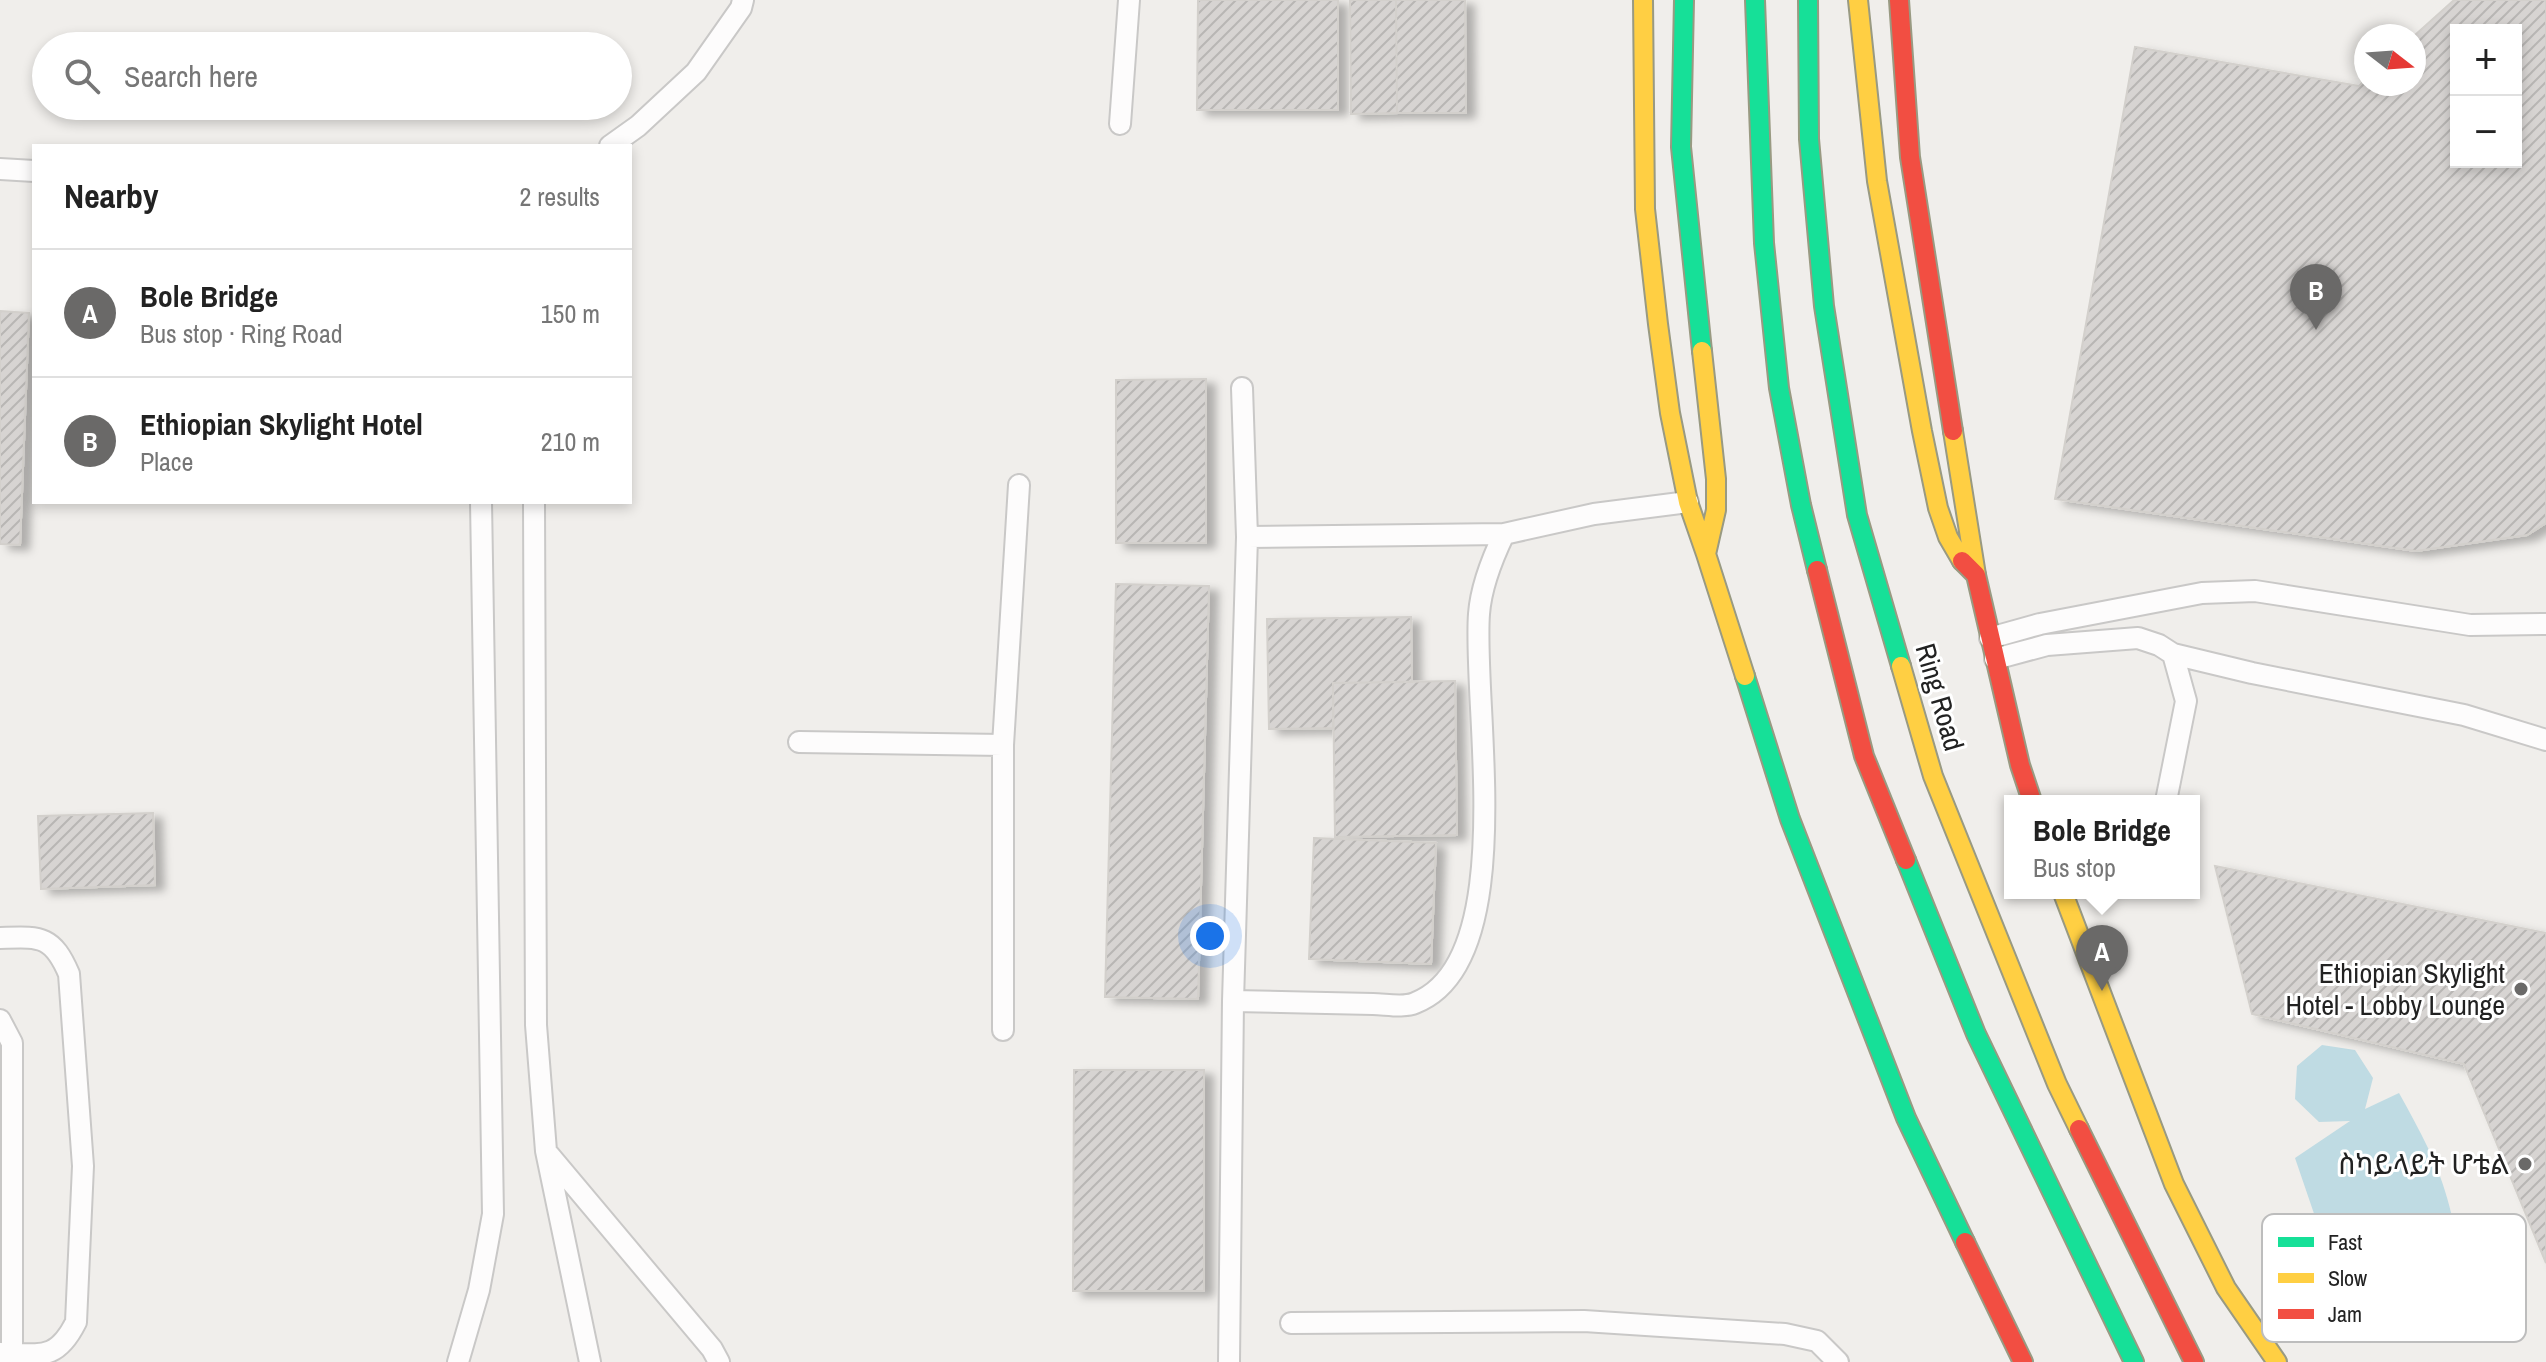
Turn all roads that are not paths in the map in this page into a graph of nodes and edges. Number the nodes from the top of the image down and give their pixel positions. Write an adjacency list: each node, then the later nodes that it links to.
1 (743, 0): 10 (lane)
2 (1129, 0): 9 (lane)
3 (1643, 0): 15 (main road)
4 (1684, 0): 20 (main road)
5 (1755, 0): 47 (main road)
6 (1808, 0): 48 (main road, Ring Road)
7 (1858, 0): 21 (main road)
8 (1899, 0): 21 (main road)
9 (1120, 124)
10 (613, 144)
11 (0, 169): 12 (lane)
12 (32, 171)
13 (1242, 388): 19 (lane)
14 (1019, 485): 28 (lane)
15 (1688, 502): 18 (lane); 20 (main road)
16 (481, 504): 41 (lane)
17 (534, 504): 36 (lane)
18 (1504, 534): 19 (lane); 33 (lane)
19 (1247, 537): 33 (lane)
20 (1706, 554): 46 (main road)
21 (1976, 575): 23 (main road)
22 (2546, 624): 23 (lane)
23 (1990, 638): 25 (main road)
24 (2173, 654): 25 (lane); 26 (lane); 30 (lane)
25 (1995, 659): 29 (main road)
26 (2546, 740)
27 (799, 742): 28 (lane)
28 (1003, 745): 35 (lane)
29 (2030, 795)
30 (2167, 795)
31 (2065, 899): 38 (main road)
32 (0, 938): 40 (lane)
33 (1233, 1001): 44 (lane)
34 (0, 1020): 40 (lane)
35 (1003, 1030)
36 (546, 1151): 42 (lane); 43 (lane)
37 (1291, 1323): 45 (lane)
38 (2262, 1340)
39 (2263, 1342): 49 (main road)
40 (6, 1353)
41 (458, 1362)
42 (590, 1362)
43 (719, 1362)
44 (1229, 1362)
45 (1838, 1362)
46 (2023, 1362)
47 (2134, 1362)
48 (2194, 1362)
49 (2277, 1362)

